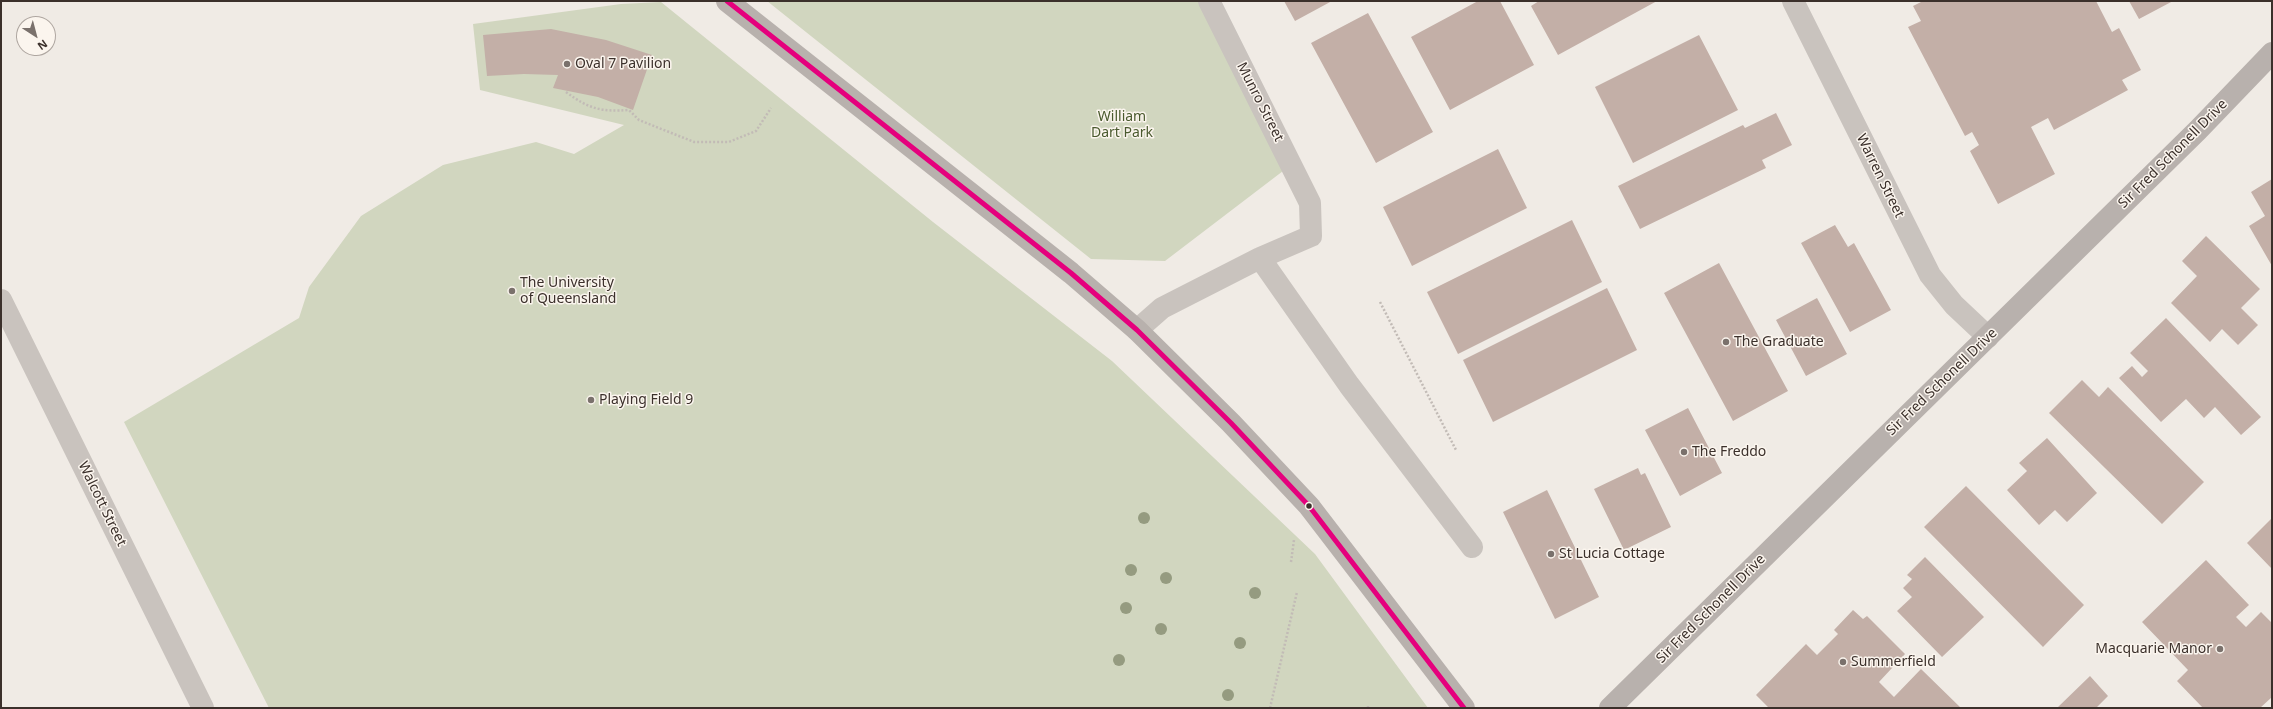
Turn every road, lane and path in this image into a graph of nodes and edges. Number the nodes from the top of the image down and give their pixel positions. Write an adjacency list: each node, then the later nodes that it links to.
1 (727, 1): 10 (main road)
2 (1209, 1): 7 (street, Munro Street)
3 (1793, 1): 11 (street, Warren Street)
4 (2272, 53): 11 (main road, Sir Fred Schonell Drive)
5 (566, 92): 6 (path)
6 (771, 108)
7 (1260, 258): 10 (street); 14 (street)
8 (1, 300): 17 (street, Walcott Street)
9 (1380, 302): 12 (path)
10 (1137, 330): 19 (main road)
11 (1988, 337): 20 (main road, Sir Fred Schonell Drive)
12 (1456, 450)
13 (1295, 535): 15 (path)
14 (1472, 546)
15 (1291, 562)
16 (1297, 592): 18 (path)
17 (197, 706)
18 (1270, 708)
19 (1464, 708)
20 (1610, 708)

